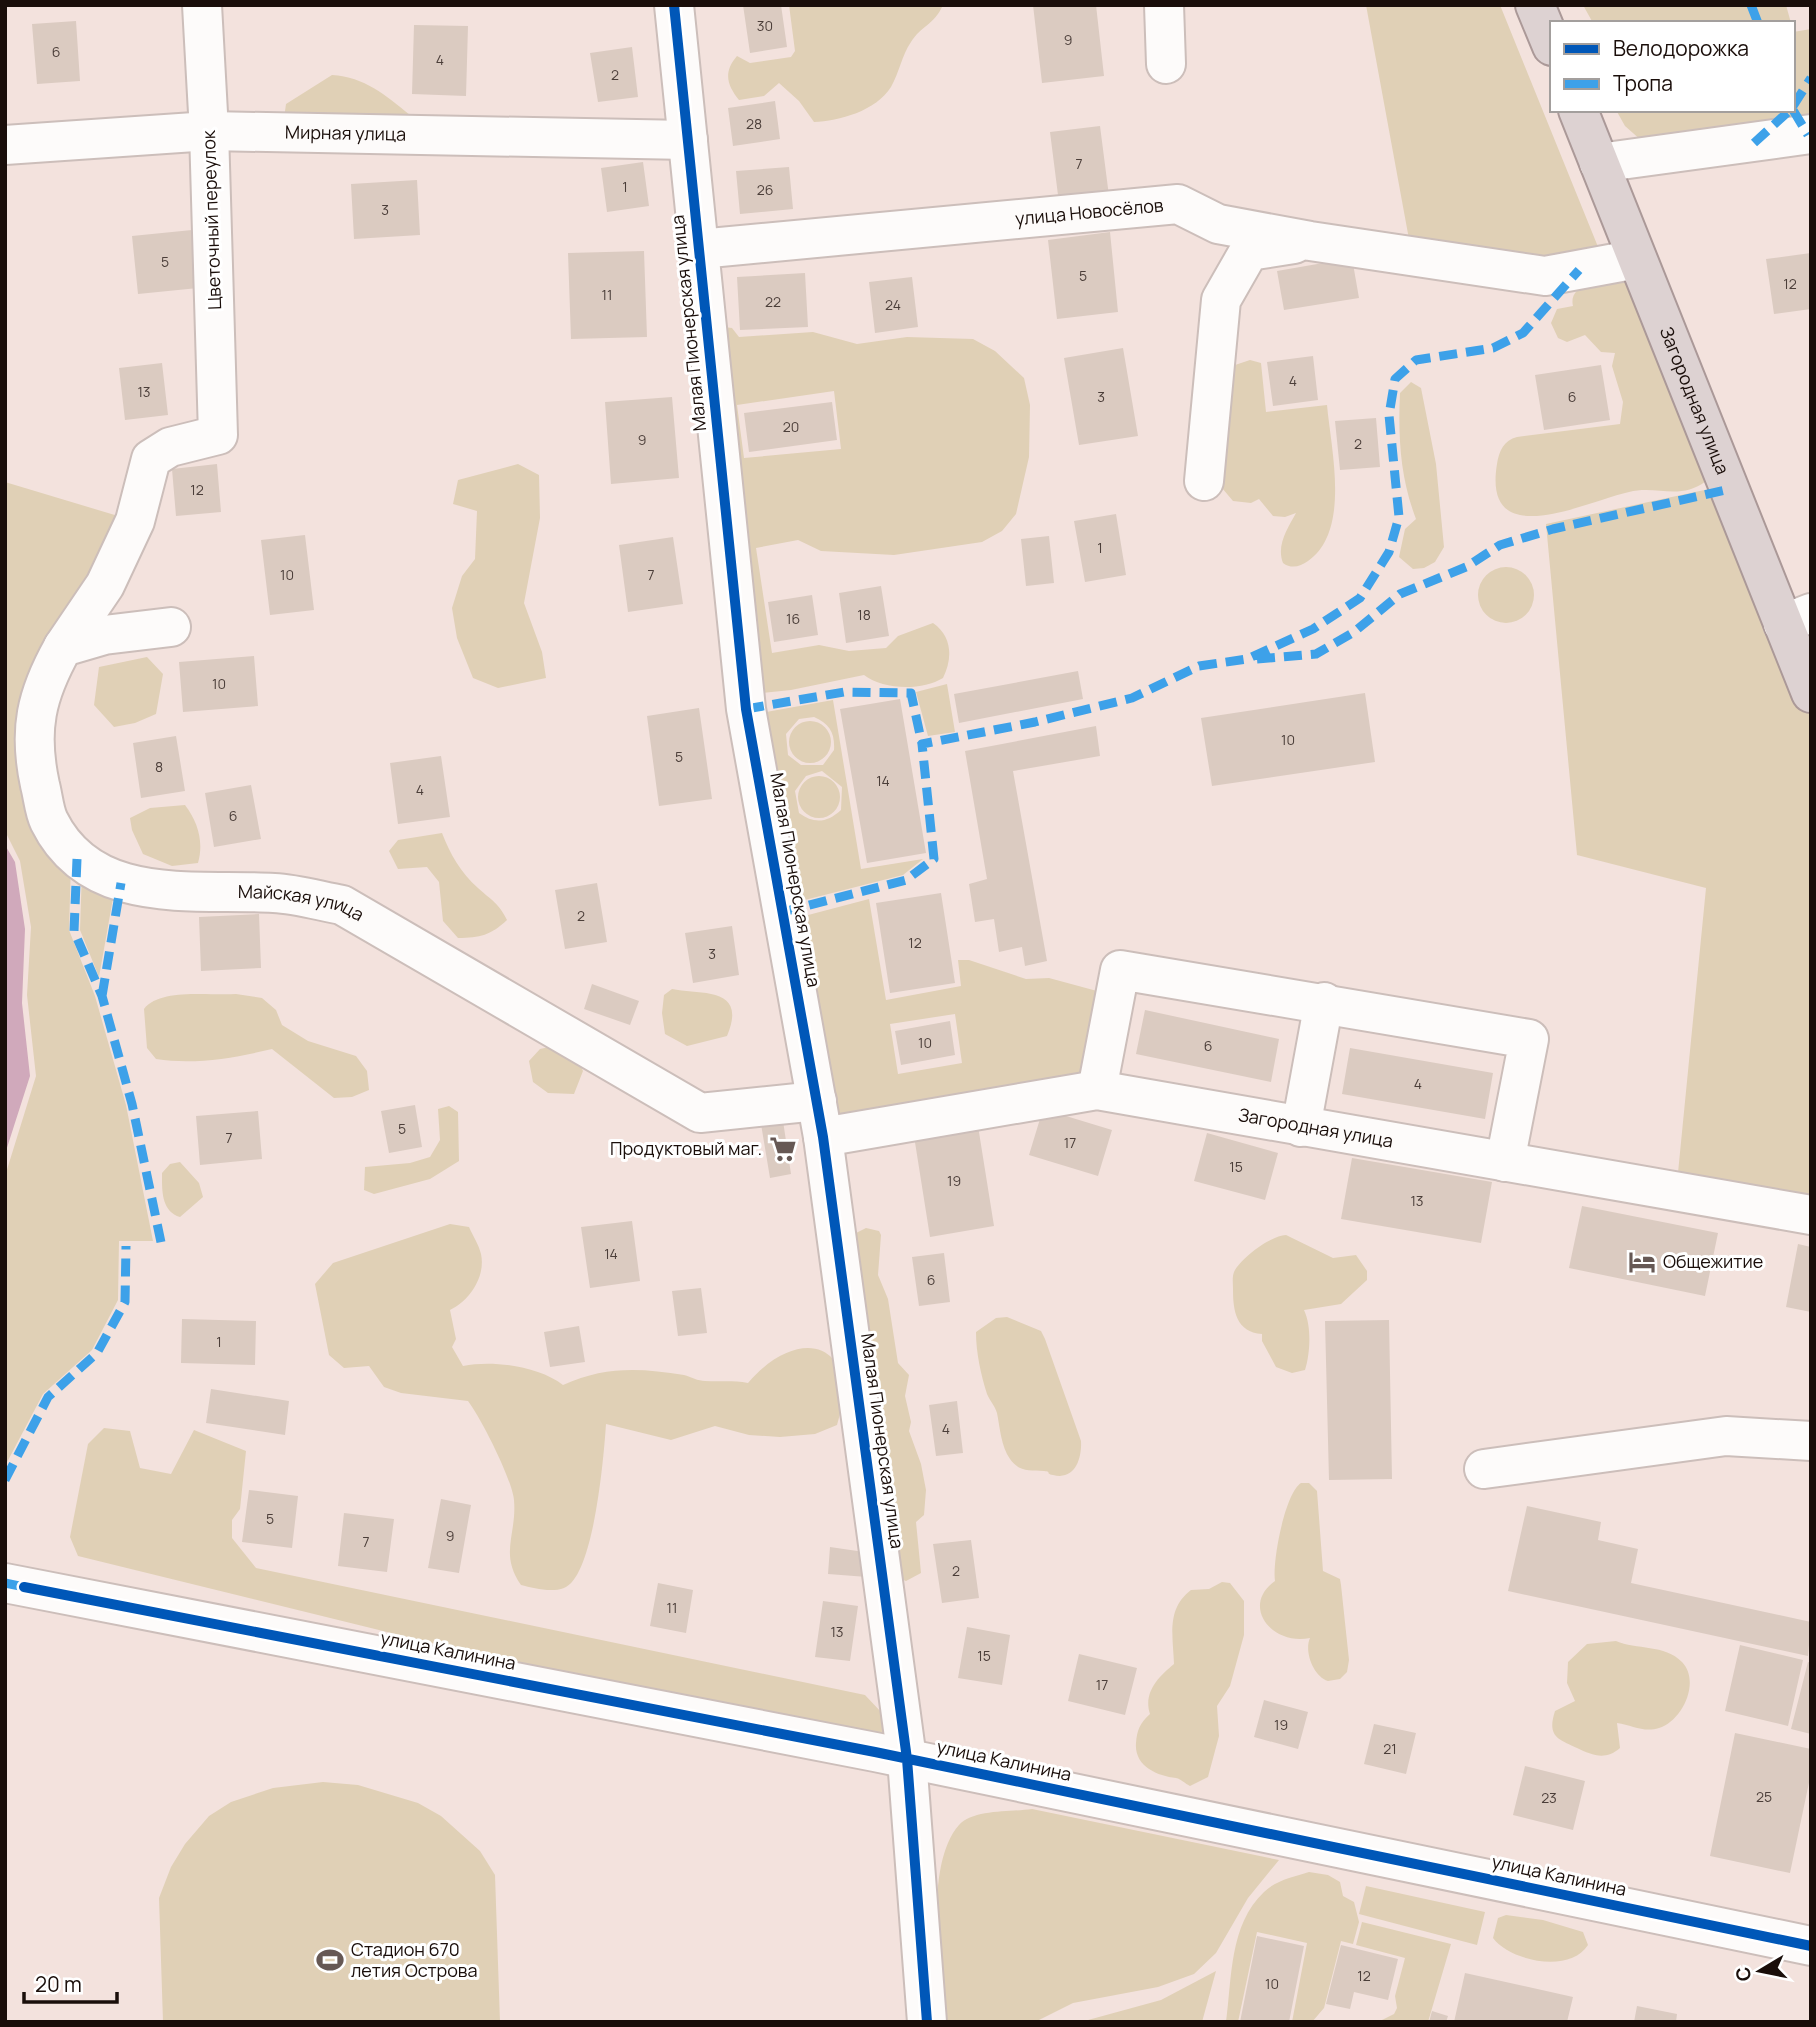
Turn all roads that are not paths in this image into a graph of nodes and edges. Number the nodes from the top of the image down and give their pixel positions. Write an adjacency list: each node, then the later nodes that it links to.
1 (202, 5): 8 (street, Цветочный переулок)
2 (674, 5): 10 (street, Малая Пионерская улица)
3 (1164, 5): 6 (street)
4 (1535, 5): 5 (highway)
5 (1550, 41)
6 (1166, 64)
7 (1579, 112): 12 (highway, Загородная улица)
8 (209, 131): 10 (street, Мирная улица); 11 (street, Мирная улица); 16 (street, Цветочный переулок)
9 (1811, 134): 12 (street)
10 (688, 140): 14 (street, Малая Пионерская улица)
11 (5, 145)
12 (1599, 163): 15 (highway, Загородная улица)
13 (1310, 241): 14 (street, улица Новосёлов); 15 (street, улица Новосёлов); 17 (street)
14 (699, 249): 24 (street, Малая Пионерская улица)
15 (1637, 259): 18 (highway, Загородная улица)
16 (218, 435): 20 (street, Майская улица)
17 (1204, 481)
18 (1797, 619): 21 (highway, Загородная улица)
19 (172, 627): 20 (street)
20 (64, 647): 24 (street, Майская улица)
21 (1811, 693)
22 (1324, 1002): 23 (street); 25 (street); 26 (street)
23 (1097, 1090): 24 (street, Загородная улица); 25 (street, Загородная улица)
24 (820, 1119): 31 (street, Малая Пионерская улица)
25 (1301, 1127): 26 (street, Загородная улица)
26 (1505, 1162): 27 (street, Загородная улица)
27 (1811, 1215)
28 (1811, 1441): 29 (street)
29 (1484, 1469)
30 (14, 1585): 31 (street, улица Калинина)
31 (907, 1759): 32 (street, улица Калинина); 33 (street, Малая Пионерская улица)
32 (1811, 1946)
33 (927, 2022)

